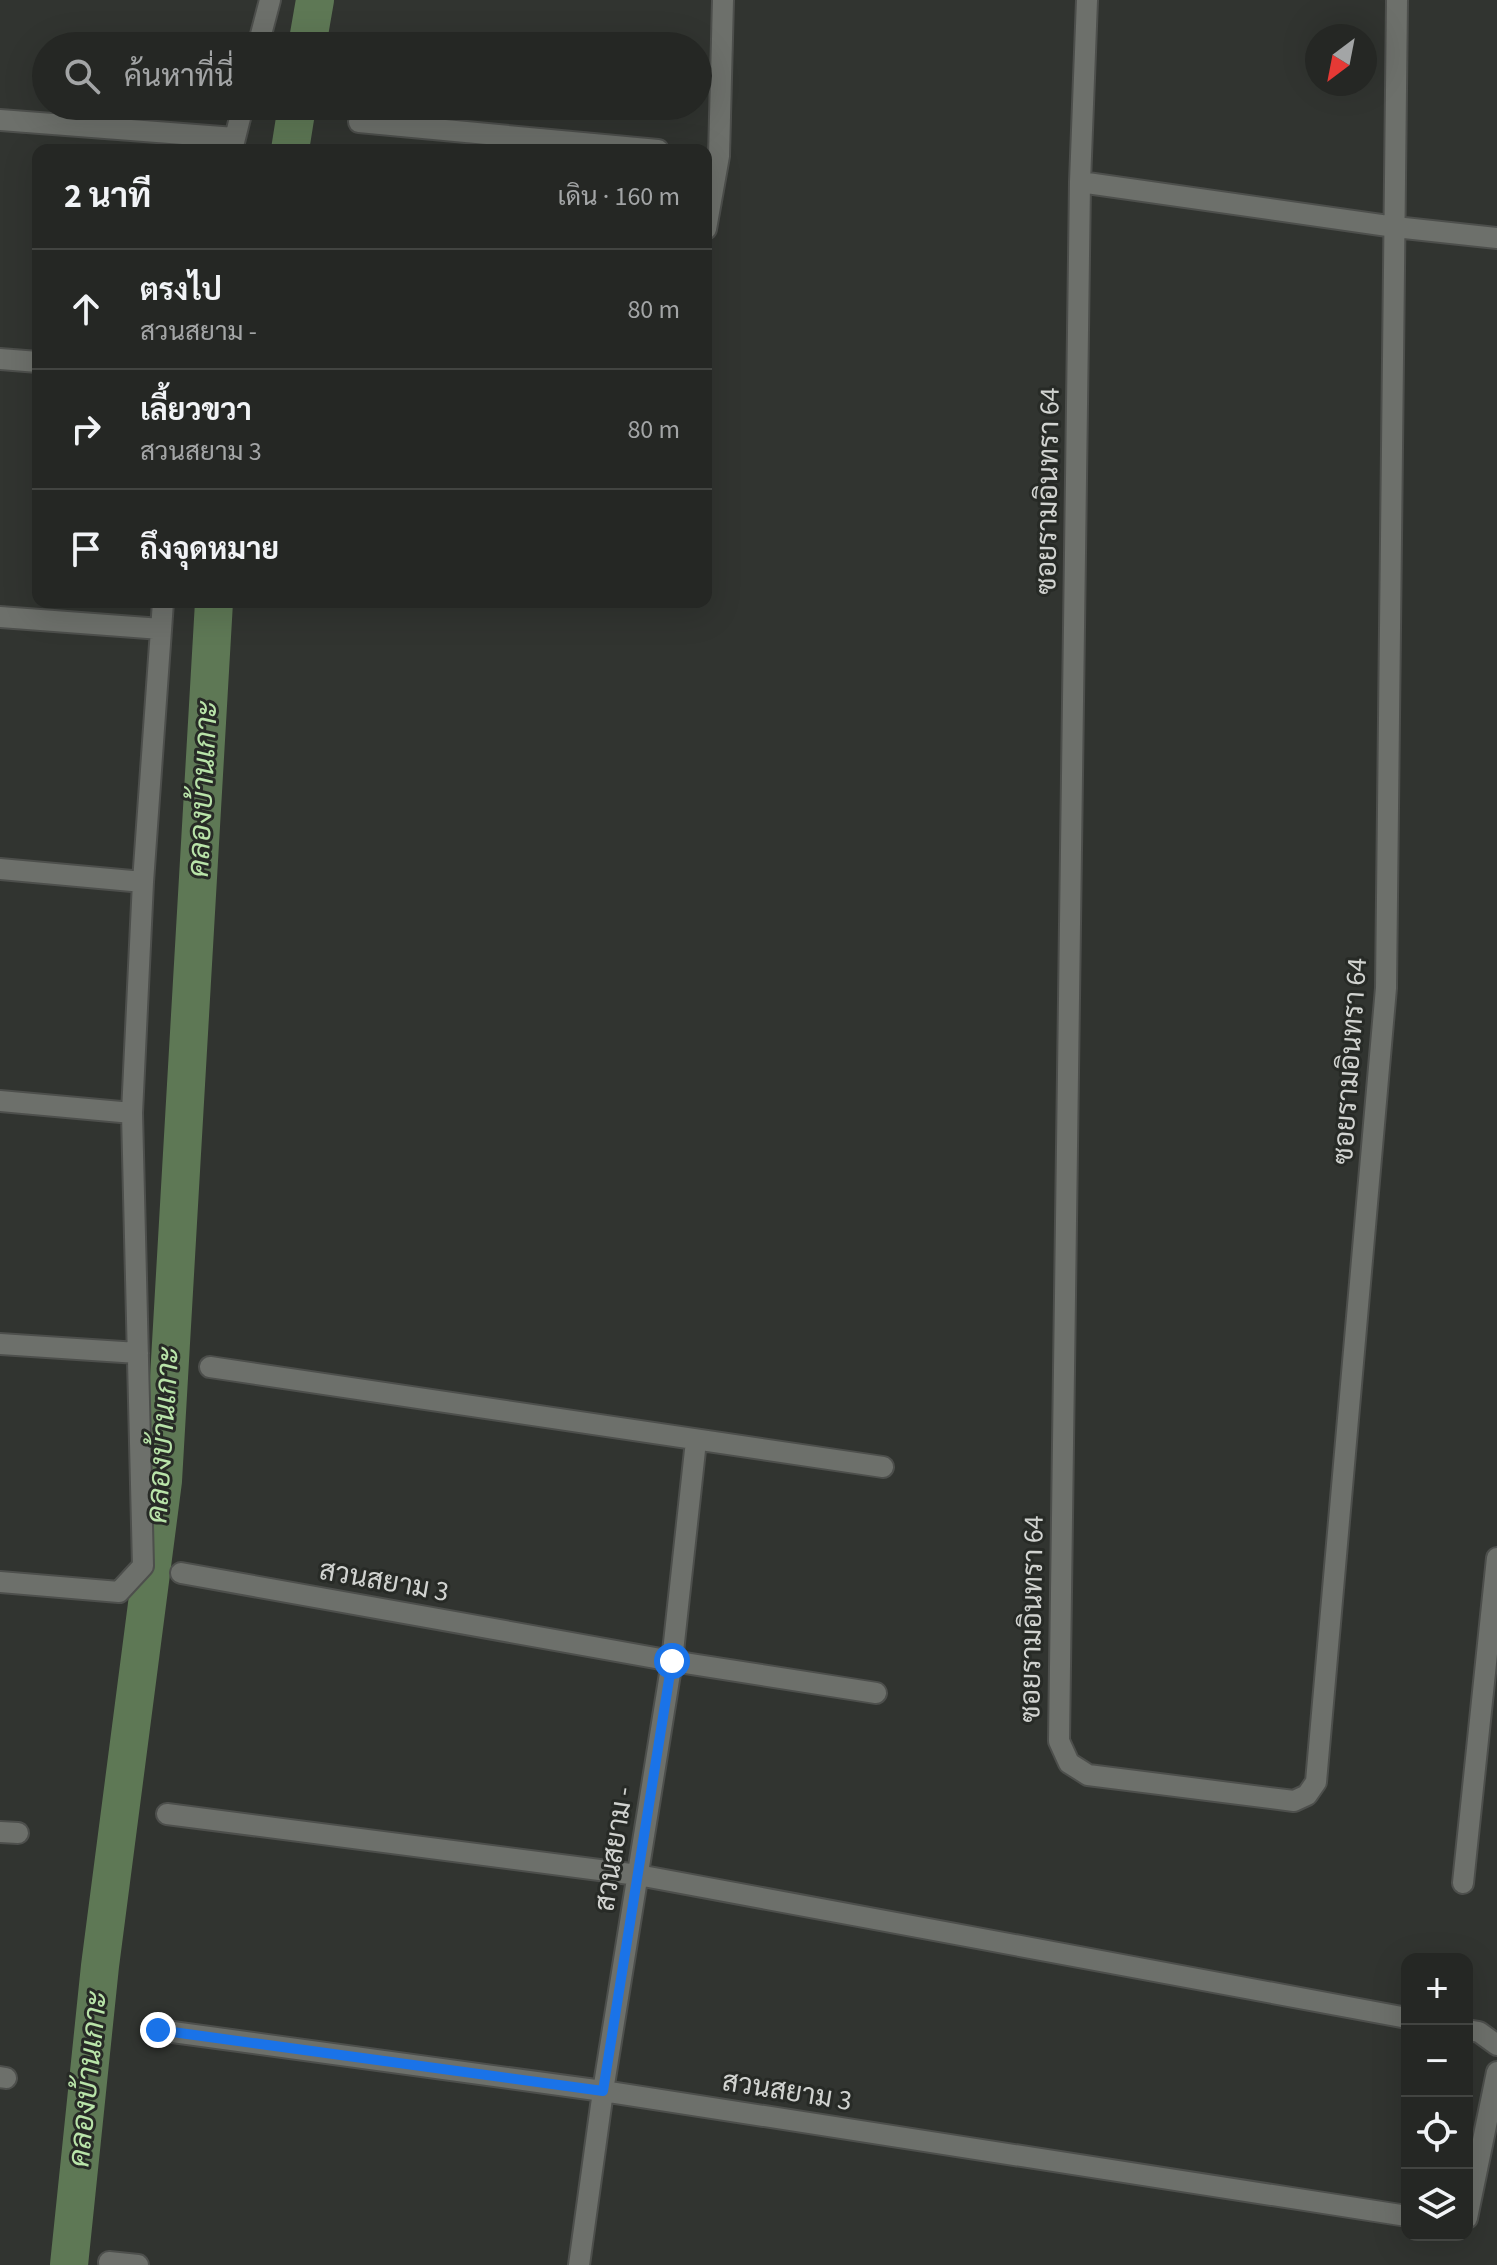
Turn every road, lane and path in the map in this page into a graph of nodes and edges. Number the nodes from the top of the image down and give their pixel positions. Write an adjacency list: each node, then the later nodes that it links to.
1 (270, 0): 5 (street)
2 (723, 0): 11 (street)
3 (1087, 0): 12 (street, ซอยรามอินทรา 64)
4 (1397, 0): 13 (street, ซอยรามอินทรา 64)
5 (262, 32)
6 (0, 120): 9 (street)
7 (239, 120): 9 (street)
8 (359, 122): 10 (street)
9 (233, 144)
10 (594, 144)
11 (712, 155)
12 (1080, 182): 13 (street); 13 (street, ซอยรามอินทรา 64)
13 (1395, 227): 14 (street)
14 (1497, 238)
15 (0, 359): 16 (street)
16 (32, 362)
17 (163, 608): 19 (street)
18 (0, 617): 19 (street)
19 (161, 629): 21 (street)
20 (0, 869): 21 (street)
21 (143, 882): 23 (street)
22 (0, 1101): 23 (street)
23 (132, 1113): 25 (street)
24 (0, 1344): 25 (street)
25 (138, 1353): 31 (street)
26 (210, 1367): 27 (street)
27 (696, 1441): 28 (street); 32 (street, สวนสยาม -)
28 (883, 1467)
29 (1497, 1558): 36 (street)
30 (181, 1573): 32 (street, สวนสยาม 3)
31 (0, 1582)
32 (672, 1661): 33 (street, สวนสยาม 3); 35 (street, สวนสยาม -)
33 (876, 1693)
34 (167, 1814): 35 (street)
35 (638, 1875): 37 (street); 42 (street, สวนสยาม -)
36 (1463, 1883)
37 (1401, 2017)
38 (158, 2030): 42 (street, สวนสยาม 3)
39 (1473, 2031): 40 (street)
40 (1497, 2045)
41 (1497, 2072): 43 (street)
42 (603, 2091): 44 (street, สวนสยาม 3); 47 (street, สวนสยาม -)
43 (1473, 2189)
44 (1401, 2215)
45 (109, 2262): 46 (street)
46 (138, 2265)
47 (579, 2265)

